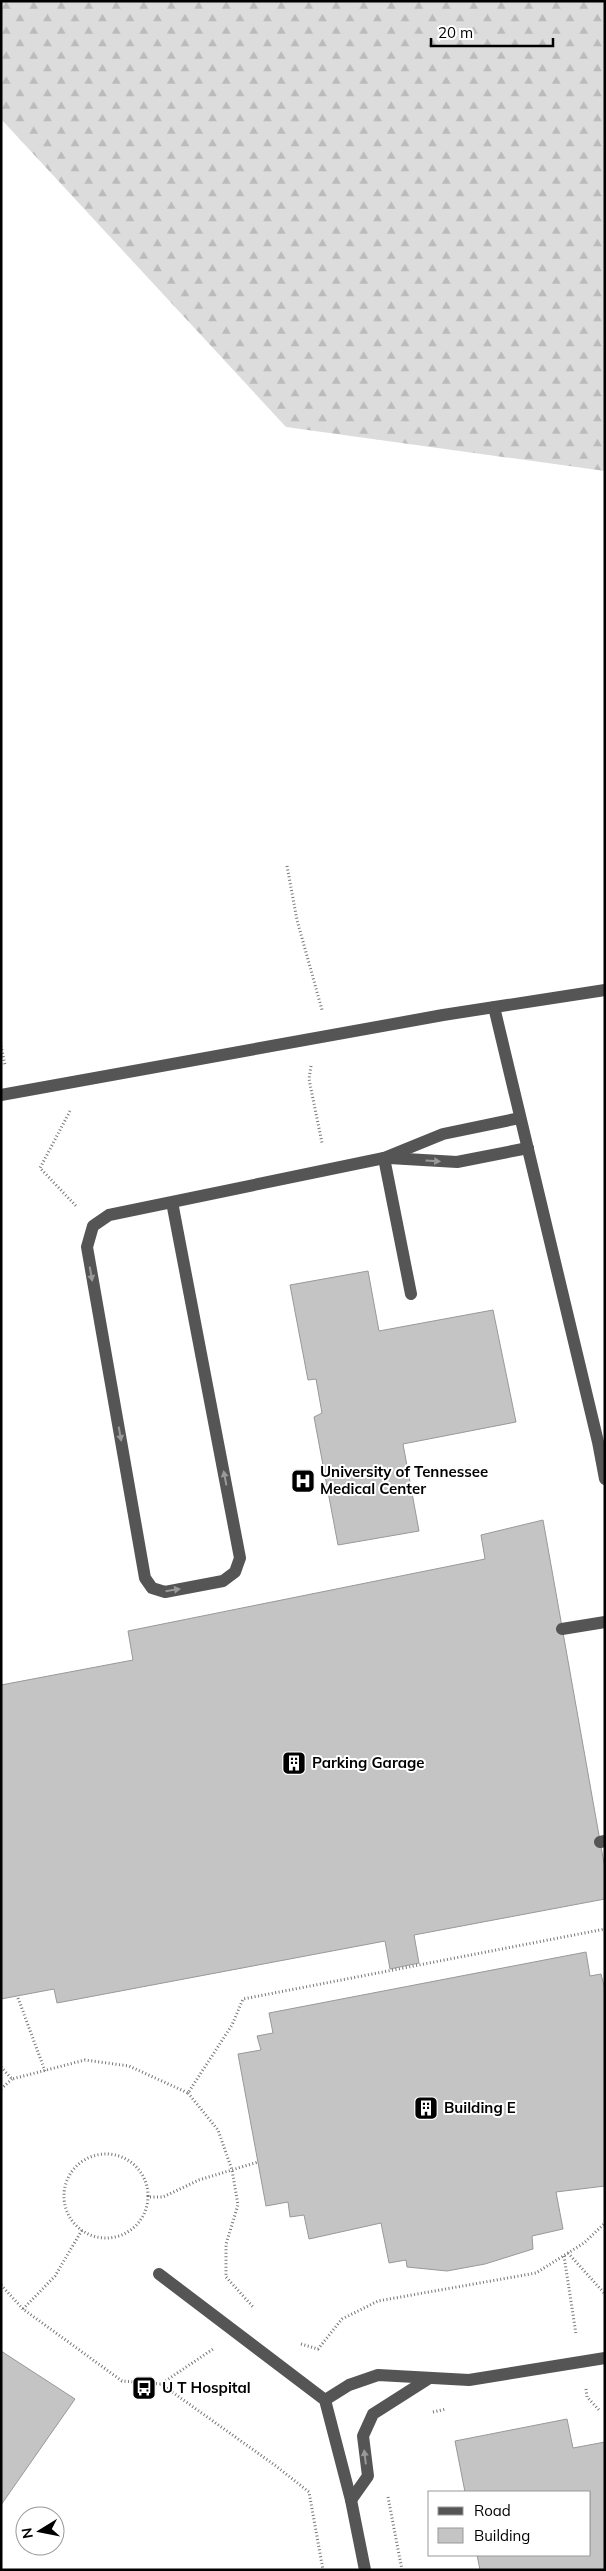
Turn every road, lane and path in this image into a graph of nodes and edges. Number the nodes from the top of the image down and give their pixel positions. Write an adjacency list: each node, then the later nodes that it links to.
1 (605, 990): 2 (lane)
2 (494, 1007): 5 (lane); 6 (lane)
3 (1, 1046): 4 (path)
4 (5, 1068)
5 (1, 1095)
6 (520, 1118): 7 (lane); 8 (lane)
7 (528, 1148): 8 (lane, one-way to 7); 13 (lane)
8 (384, 1158): 11 (lane); 12 (lane)
9 (40, 1168): 10 (path)
10 (56, 1184)
11 (172, 1202): 11 (lane, one-way to 11)
12 (411, 1294)
13 (605, 1478)
14 (605, 1622): 15 (lane)
15 (562, 1630)
16 (605, 1929): 19 (path)
17 (18, 1998): 19 (path)
18 (1, 2067): 20 (path)
19 (45, 2071): 20 (path)
20 (12, 2079): 21 (path)
21 (1, 2089)
22 (258, 2162): 23 (path)
23 (150, 2197): 25 (path); 25 (path)
24 (605, 2223): 26 (path)
25 (82, 2230): 29 (path)
26 (568, 2253): 28 (path); 30 (path)
27 (159, 2274): 34 (lane)
28 (605, 2294)
29 (23, 2309)
30 (294, 2342)
31 (605, 2358): 32 (lane)
32 (428, 2379): 34 (lane); 36 (lane, one-way to 32)
33 (161, 2384): 37 (path)
34 (325, 2400): 36 (lane)
35 (387, 2492): 39 (path)
36 (351, 2500): 38 (lane)
37 (323, 2570)
38 (364, 2570)
39 (402, 2570)

